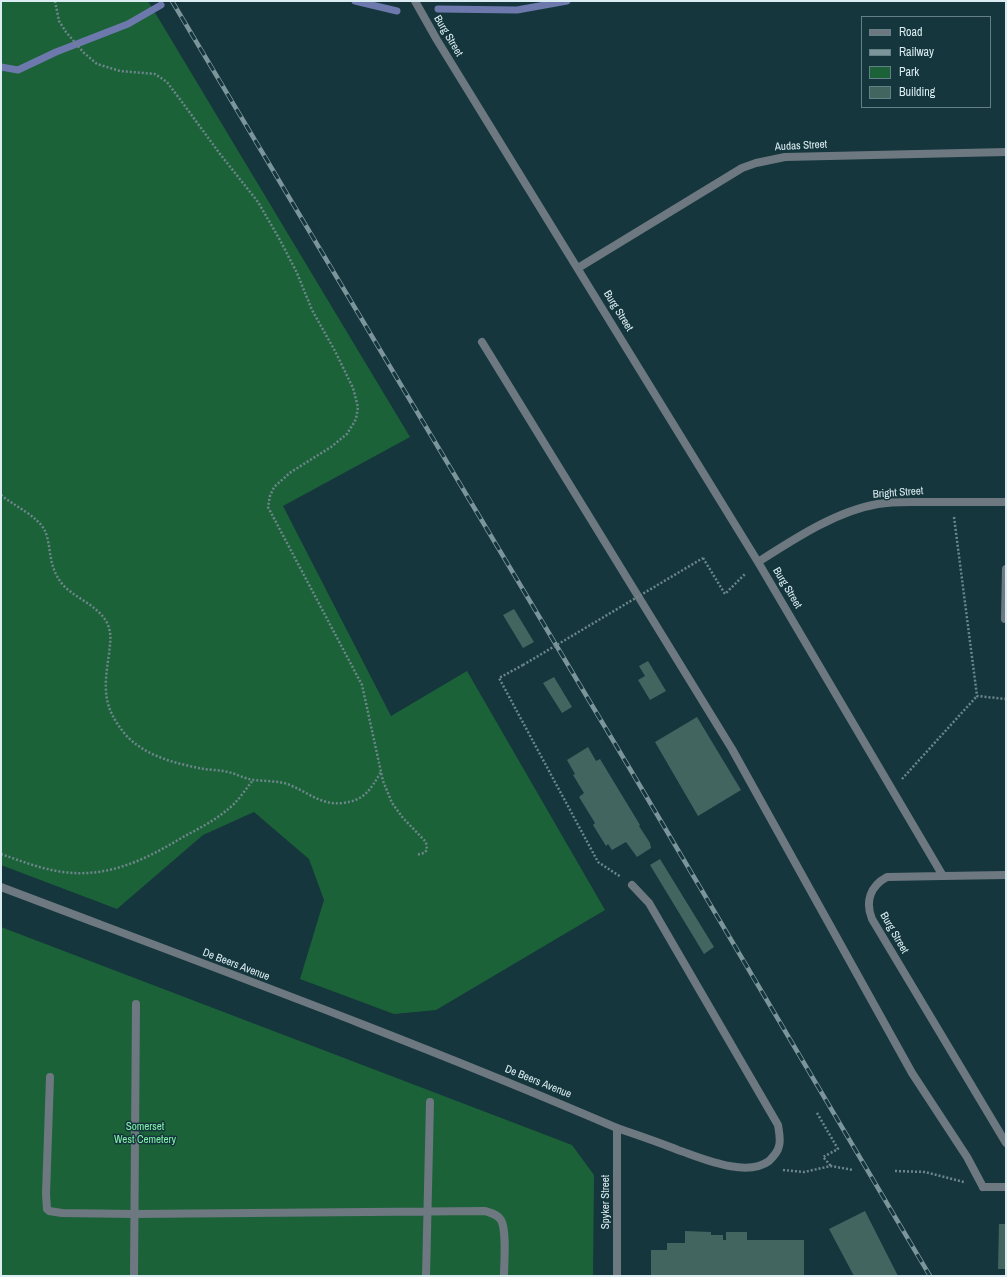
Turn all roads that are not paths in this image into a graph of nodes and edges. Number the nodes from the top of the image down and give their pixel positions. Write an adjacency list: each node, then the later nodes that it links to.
1 (415, 1): 3 (street, Burg Street)
2 (1006, 152): 3 (street, Audas Street)
3 (578, 268): 6 (street, Burg Street)
4 (482, 342): 18 (street)
5 (1006, 502): 6 (street, Bright Street)
6 (758, 562): 10 (street, Burg Street)
7 (1006, 569): 8 (street)
8 (1005, 619)
9 (1006, 875): 10 (street)
10 (943, 876): 17 (street, Burg Street)
11 (632, 885): 16 (street, De Beers Avenue)
12 (1, 887): 16 (street, De Beers Avenue)
13 (136, 1004): 20 (street)
14 (50, 1077): 20 (street)
15 (430, 1102): 19 (street)
16 (617, 1128): 24 (street, Spyker Street)
17 (1006, 1143)
18 (1006, 1187)
19 (427, 1211): 20 (street); 22 (street); 23 (street)
20 (134, 1214): 21 (street)
21 (134, 1276)
22 (426, 1276)
23 (504, 1276)
24 (617, 1276)

